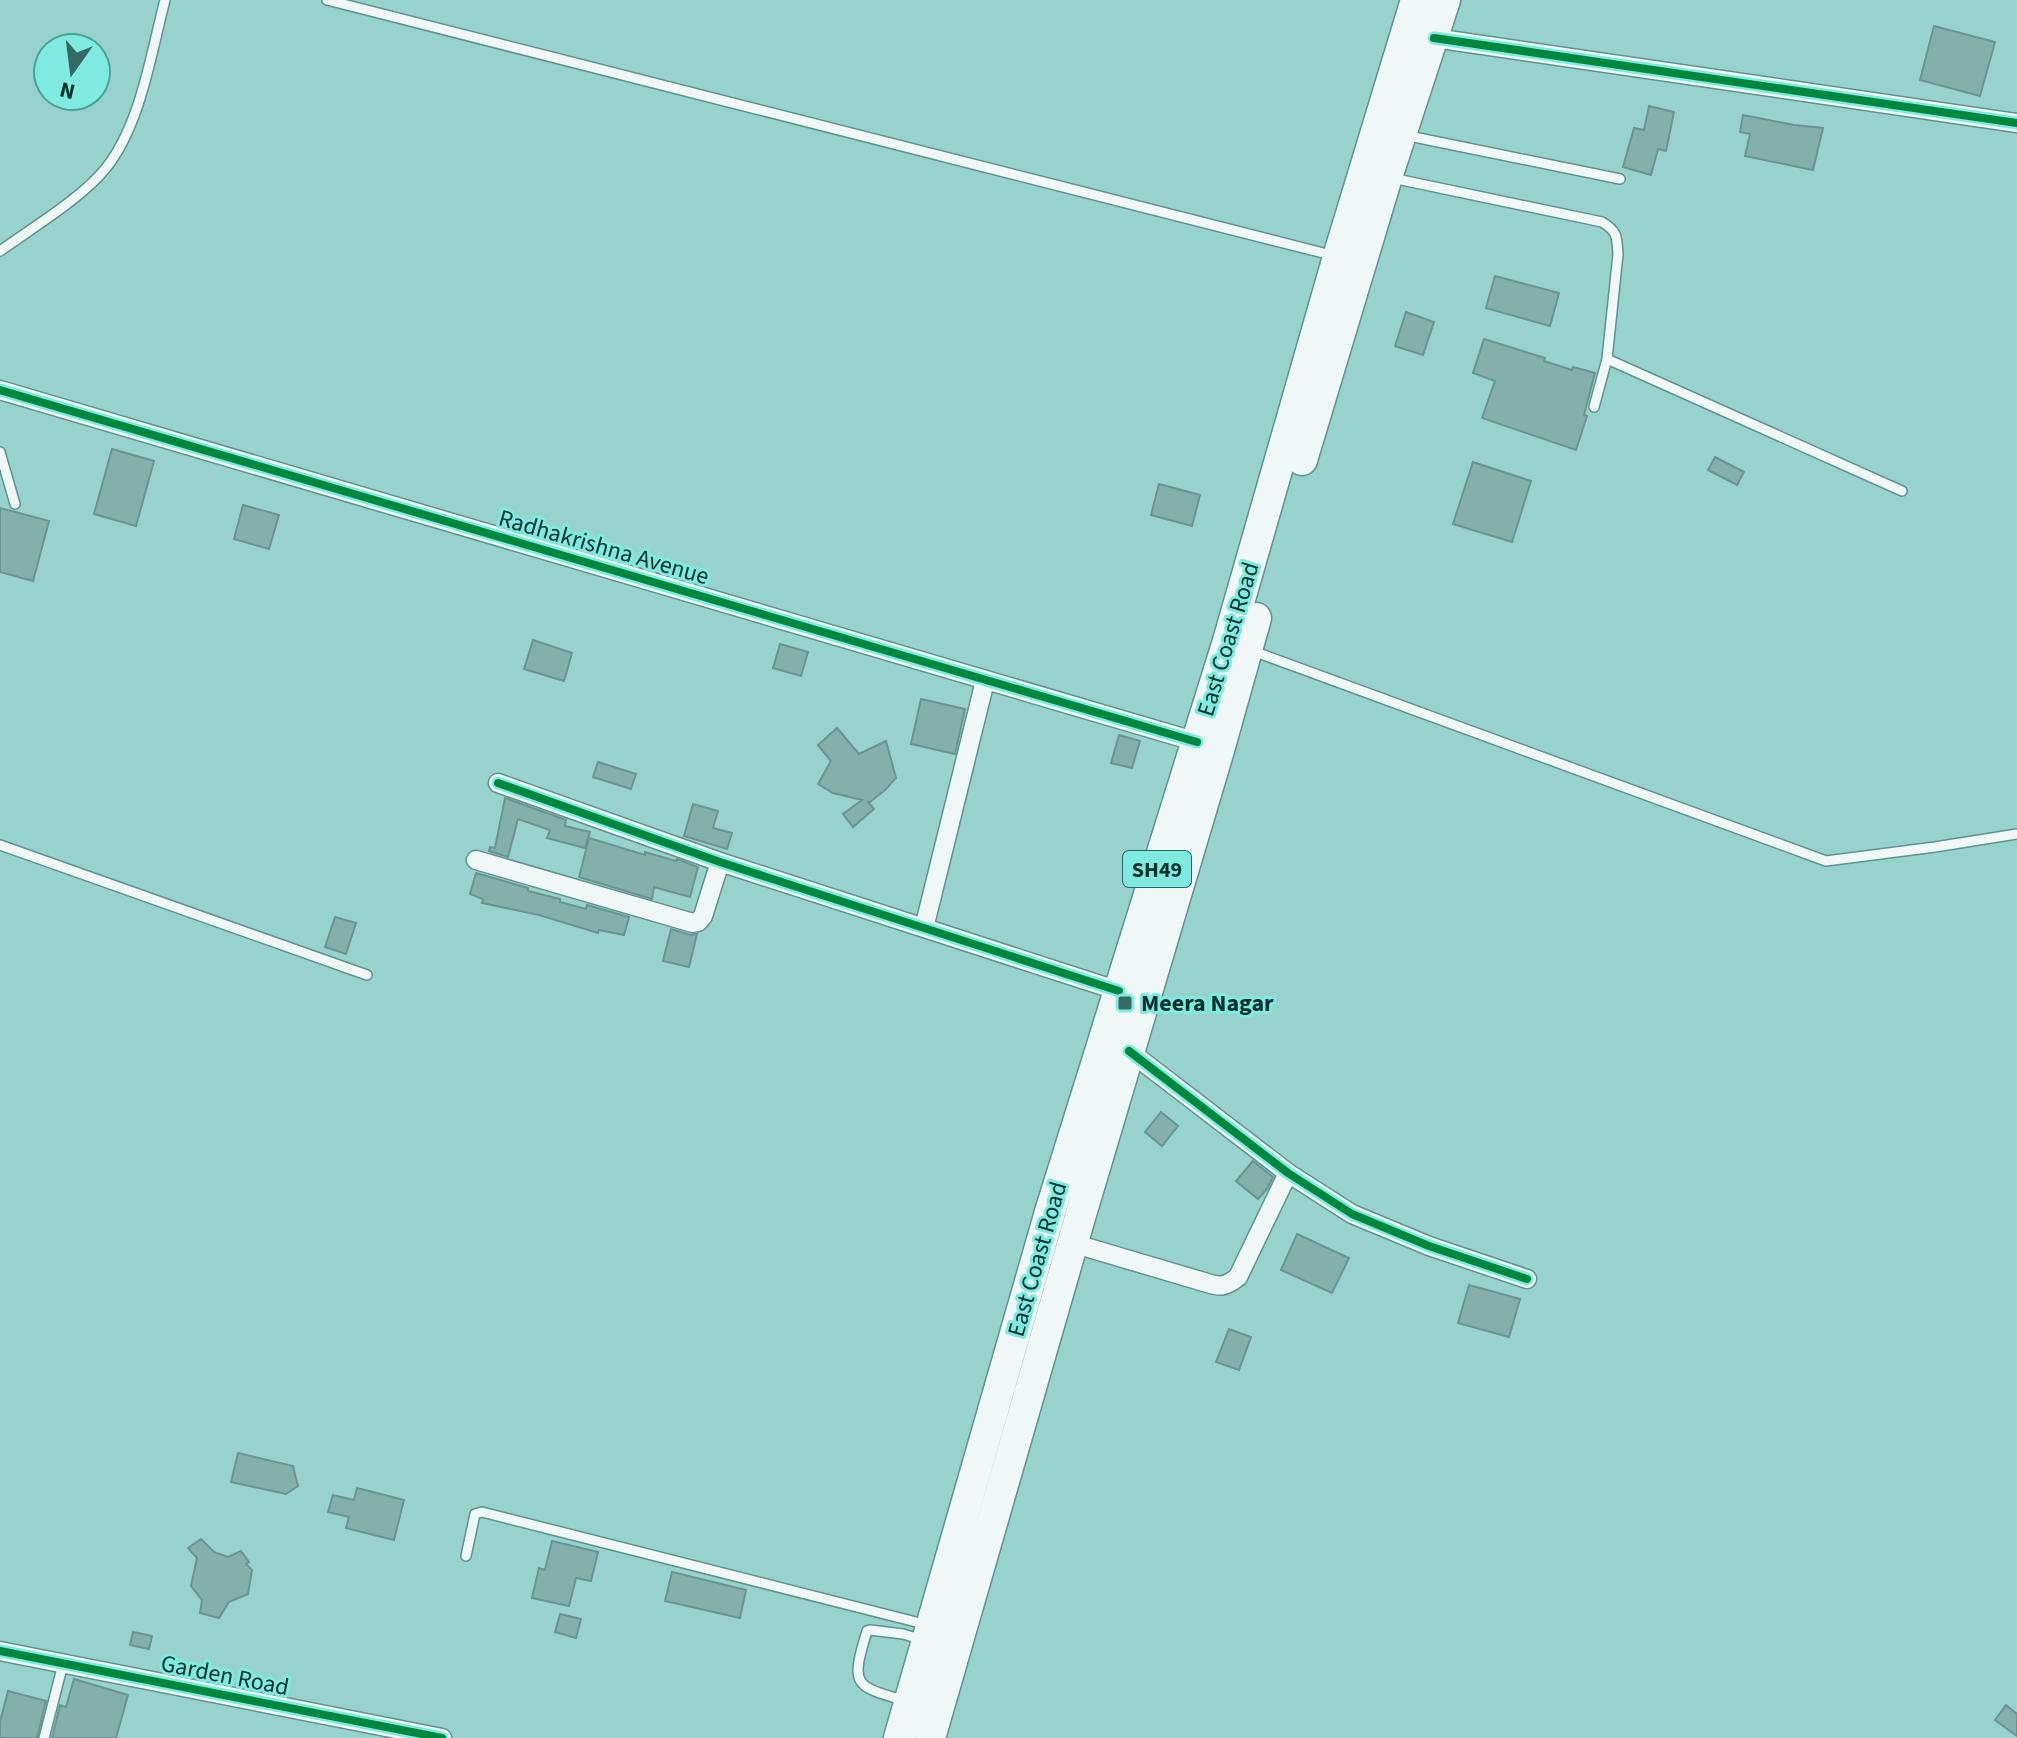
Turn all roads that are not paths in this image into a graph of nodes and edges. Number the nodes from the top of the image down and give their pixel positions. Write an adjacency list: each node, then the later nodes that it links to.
1 (165, 0): 10 (lane)
2 (327, 0): 11 (lane)
3 (1416, 0): 11 (main road, East Coast Road / SH49)
4 (1445, 0): 5 (main road, East Coast Road / SH49)
5 (1434, 38): 6 (street); 7 (main road, East Coast Road / SH49)
6 (2017, 123)
7 (1401, 134): 8 (main road, East Coast Road / SH49); 9 (lane)
8 (1387, 177): 12 (lane); 18 (main road, East Coast Road / SH49)
9 (1620, 179)
10 (0, 251)
11 (1338, 257): 20 (main road, East Coast Road / SH49)
12 (1607, 359): 14 (lane); 16 (lane)
13 (0, 390): 19 (street, Radhakrishna Avenue)
14 (1594, 407)
15 (0, 452): 17 (lane)
16 (1902, 491)
17 (15, 504)
18 (1247, 649): 22 (lane); 29 (main road, East Coast Road / SH49)
19 (985, 681): 20 (street, Radhakrishna Avenue); 26 (street)
20 (1197, 742): 28 (main road, East Coast Road / SH49)
21 (498, 783): 25 (street)
22 (2017, 834)
23 (0, 845): 27 (lane)
24 (476, 860): 25 (street)
25 (720, 862): 26 (street)
26 (924, 928): 28 (street)
27 (367, 975)
28 (1119, 991): 34 (main road, East Coast Road / SH49)
29 (1129, 1051): 30 (street); 31 (main road, East Coast Road / SH49)
30 (1288, 1173): 31 (street); 32 (street)
31 (1072, 1243): 41 (main road, East Coast Road / SH49)
32 (1527, 1279)
33 (466, 1556): 34 (lane)
34 (929, 1633): 37 (main road, East Coast Road / SH49); 37 (lane)
35 (0, 1651): 36 (street, Garden Road)
36 (63, 1664): 38 (lane); 39 (street, Garden Road)
37 (909, 1702): 40 (main road, East Coast Road / SH49)
38 (44, 1738)
39 (442, 1738)
40 (899, 1738)
41 (930, 1738)

